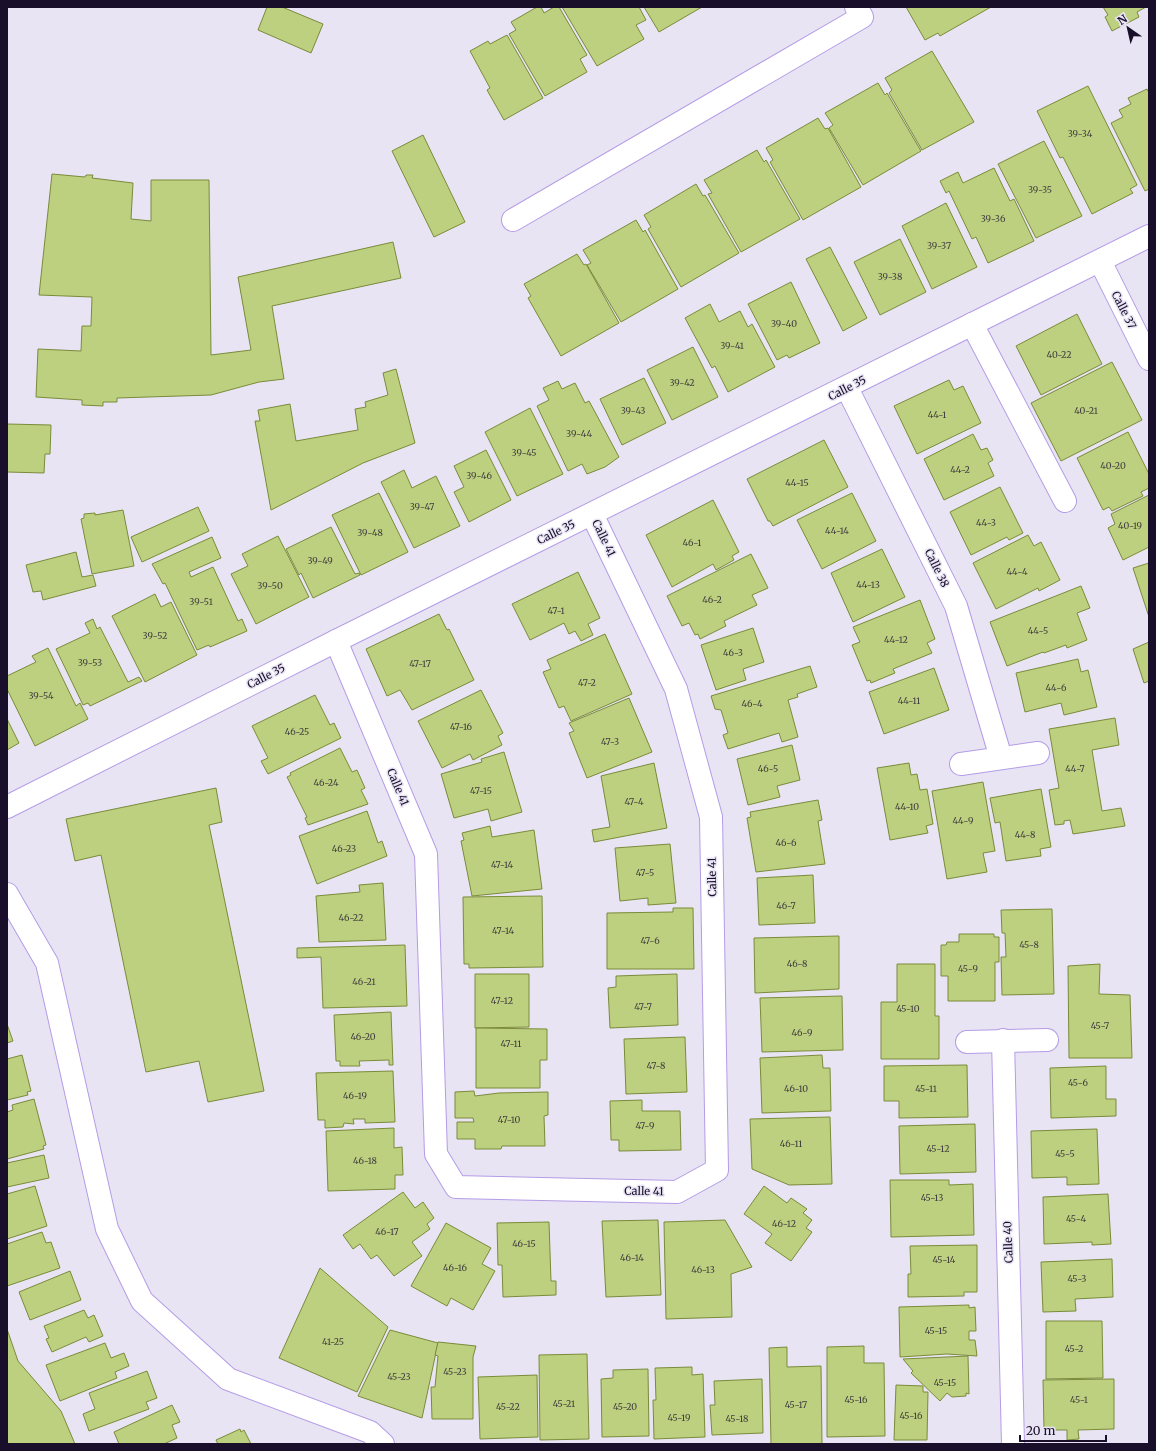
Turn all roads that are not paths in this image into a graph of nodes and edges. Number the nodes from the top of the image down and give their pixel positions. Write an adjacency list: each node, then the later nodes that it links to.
1 (856, 7): 2 (street)
2 (513, 220)
3 (1149, 236): 4 (street, Calle 35)
4 (1100, 261): 5 (street, Calle 35); 6 (street, Calle 37)
5 (972, 324): 7 (street, Calle 35); 8 (street)
6 (1149, 359)
7 (847, 388): 9 (street, Calle 35); 12 (street, Calle 38)
8 (1065, 501)
9 (592, 514): 10 (street, Calle 35); 10 (street, Calle 41)
10 (336, 641): 14 (street, Calle 35)
11 (1038, 753): 12 (street)
12 (1001, 758): 13 (street)
13 (961, 764)
14 (7, 807)
15 (7, 894): 19 (street)
16 (1003, 1040): 17 (street); 18 (street); 20 (street, Calle 40)
17 (1047, 1040)
18 (966, 1042)
19 (383, 1444)
20 (1013, 1444)

